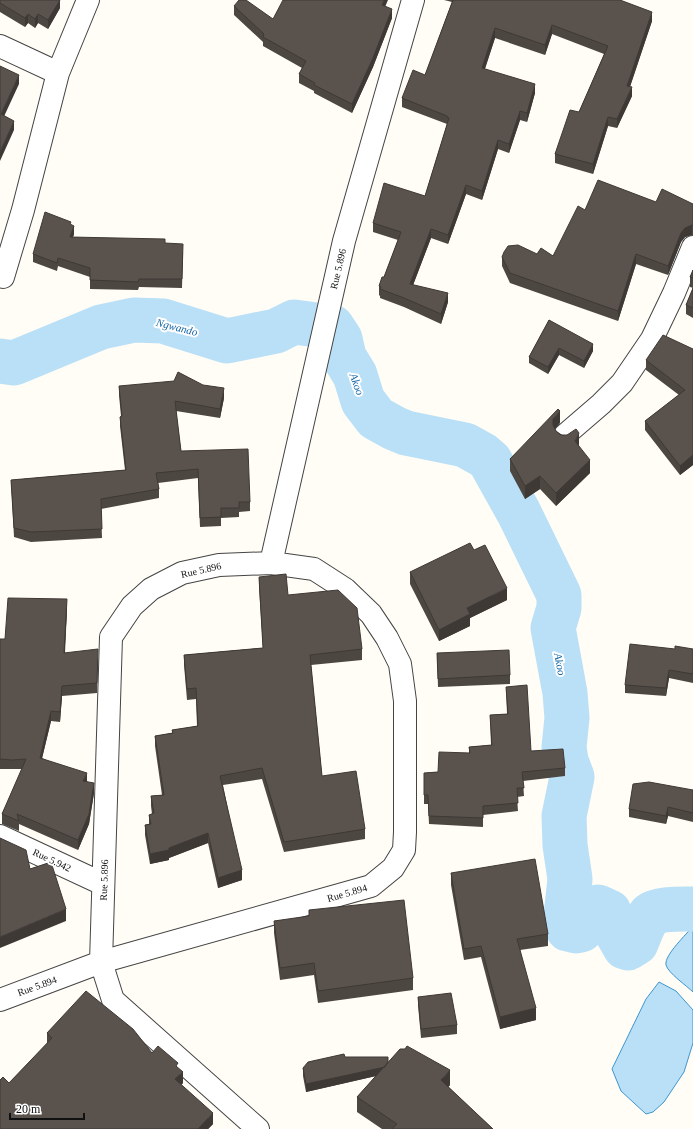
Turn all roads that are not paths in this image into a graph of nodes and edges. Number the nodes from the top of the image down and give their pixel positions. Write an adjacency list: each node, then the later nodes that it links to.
1 (88, 0): 4 (street)
2 (413, 0): 8 (street, Rue 5.896)
3 (0, 46): 4 (street)
4 (58, 73): 6 (street)
5 (693, 247): 7 (street)
6 (3, 277)
7 (565, 435)
8 (271, 563): 10 (street, Rue 5.896); 11 (street, Rue 5.894)
9 (0, 836): 10 (street, Rue 5.942)
10 (104, 884): 11 (street, Rue 5.896)
11 (101, 962): 12 (street, Rue 5.894); 13 (street, Rue 5.896)
12 (0, 1000)
13 (252, 1127)

